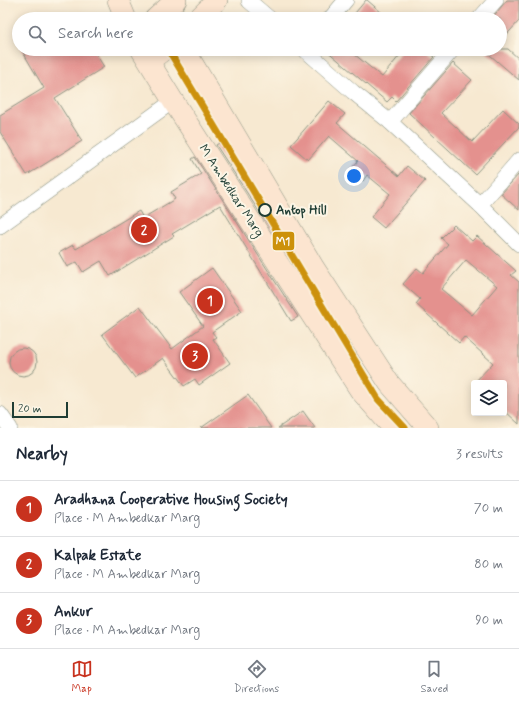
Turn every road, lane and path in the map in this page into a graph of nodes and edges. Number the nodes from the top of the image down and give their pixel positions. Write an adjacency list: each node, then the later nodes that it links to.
1 (118, 0): 6 (main road)
2 (217, 0): 7 (main road)
3 (346, 0): 9 (street)
4 (496, 0): 10 (street)
5 (249, 1): 8 (street)
6 (123, 12)
7 (205, 12)
8 (262, 12)
9 (336, 12)
10 (485, 12)
11 (153, 56): 15 (main road, M Ambedkar Marg)
12 (188, 56): 21 (main road)
13 (312, 56): 16 (street)
14 (447, 56): 16 (street)
15 (173, 101): 19 (street); 22 (main road, M Ambedkar Marg)
16 (390, 122): 18 (street)
17 (519, 160): 18 (street)
18 (480, 206): 20 (street)
19 (0, 226)
20 (519, 244)
21 (335, 300): 22 (main road); 26 (main road)
22 (310, 314): 25 (main road, M Ambedkar Marg)
23 (0, 414): 24 (street)
24 (10, 428)
25 (393, 428)
26 (428, 428)

